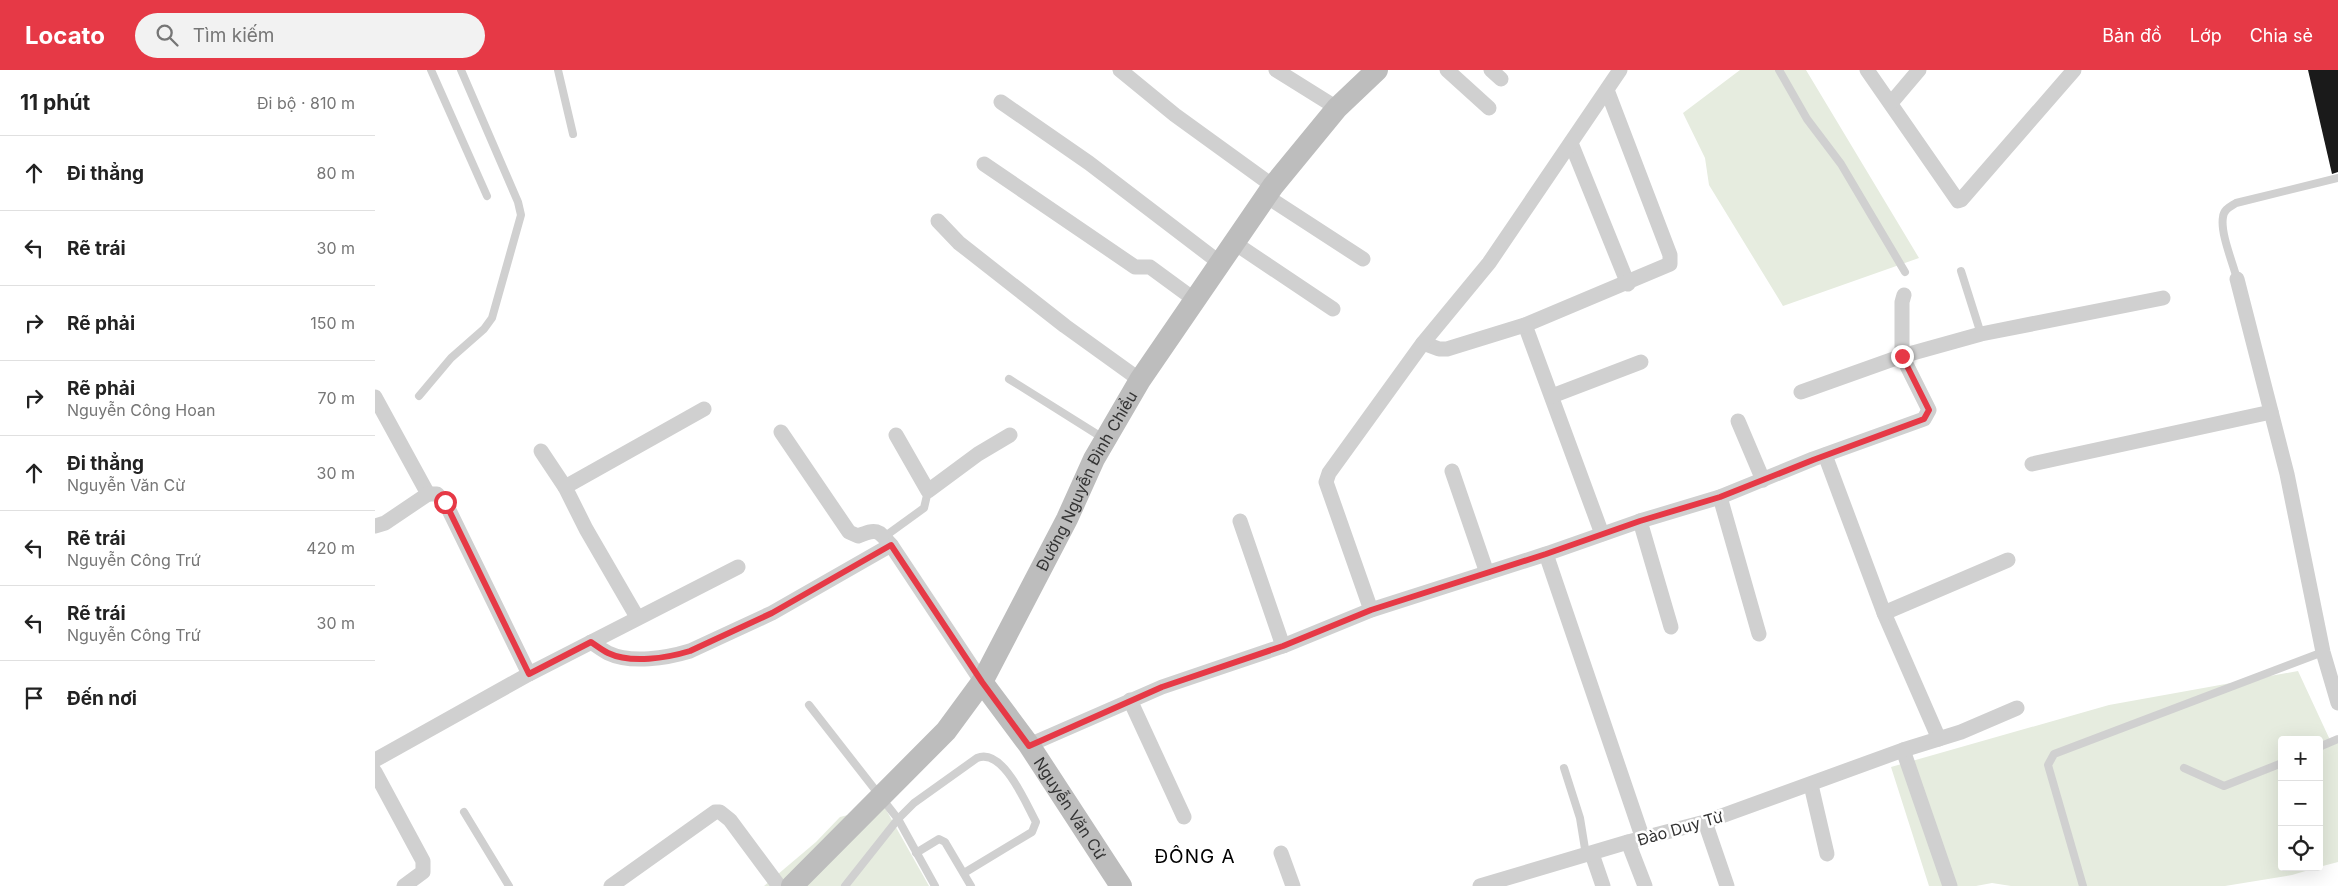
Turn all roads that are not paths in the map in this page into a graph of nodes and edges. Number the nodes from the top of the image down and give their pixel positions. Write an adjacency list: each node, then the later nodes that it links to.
1 (431, 70): 23 (lane)
2 (461, 70): 44 (lane)
3 (558, 70): 18 (lane)
4 (1121, 70): 22 (street)
5 (1276, 70): 16 (street)
6 (1377, 70): 16 (street, Đường Nguyễn Đình Chiểu)
7 (1447, 70): 17 (street)
8 (1620, 70): 13 (street)
9 (1779, 70): 29 (lane)
10 (1867, 70): 15 (street)
11 (1919, 70): 15 (street)
12 (2074, 70): 15 (street)
13 (1607, 90): 19 (street); 31 (street)
14 (1001, 102): 27 (street)
15 (1891, 103)
16 (1337, 108): 22 (street, Đường Nguyễn Đình Chiểu)
17 (1489, 108)
18 (573, 134)
19 (1571, 143): 31 (street); 38 (street)
20 (984, 164): 34 (street)
21 (2338, 178): 30 (lane)
22 (1270, 191): 25 (street, Đường Nguyễn Đình Chiểu); 26 (street)
23 (487, 196)
24 (938, 221): 42 (street)
25 (1235, 244): 27 (street, Đường Nguyễn Đình Chiểu); 35 (street)
26 (1363, 259)
27 (1220, 263): 34 (street, Đường Nguyễn Đình Chiểu)
28 (1961, 271): 37 (lane)
29 (1905, 272)
30 (2237, 279): 48 (street)
31 (1628, 284): 36 (street)
32 (1904, 294): 39 (street)
33 (2163, 298): 37 (street)
34 (1195, 300): 42 (street, Đường Nguyễn Đình Chiểu)
35 (1333, 308)
36 (1525, 325): 38 (street); 45 (street)
37 (1981, 334): 39 (street)
38 (1423, 343): 72 (street)
39 (1902, 356): 43 (street); 55 (street)
40 (1641, 362): 45 (street)
41 (1009, 379): 53 (lane)
42 (1141, 380): 53 (street, Đường Nguyễn Đình Chiểu)
43 (1801, 392)
44 (419, 396)
45 (1552, 396): 66 (street)
46 (375, 397): 61 (street)
47 (704, 408): 59 (street)
48 (2271, 412): 56 (street); 79 (street)
49 (1738, 421): 58 (street)
50 (781, 432): 67 (street)
51 (896, 435): 60 (street)
52 (1010, 435): 60 (street)
53 (1105, 439): 81 (street, Đường Nguyễn Đình Chiểu)
54 (541, 451): 59 (street)
55 (1825, 455): 58 (street); 73 (street)
56 (2032, 464)
57 (1452, 471): 71 (street)
58 (1763, 480): 62 (street)
59 (565, 487): 74 (street)
60 (928, 491): 67 (lane)
61 (428, 494): 65 (street); 80 (street)
62 (1720, 497): 64 (street); 76 (street)
63 (1240, 521): 78 (street)
64 (1640, 521): 66 (street); 75 (street)
65 (375, 526)
66 (1602, 534): 68 (street)
67 (888, 541): 77 (street); 81 (street)
68 (1546, 554): 71 (street); 102 (street)
69 (2008, 560): 73 (street)
70 (738, 567): 74 (street)
71 (1487, 573): 72 (street)
72 (1371, 610): 78 (street)
73 (1884, 613): 86 (street)
74 (637, 617): 77 (street)
75 (1671, 627)
76 (1759, 634)
77 (591, 642): 80 (street)
78 (1283, 646): 82 (street)
79 (2323, 652): 83 (street); 123 (lane)
80 (529, 674): 91 (street)
81 (982, 682): 89 (street, Nguyễn Văn Cừ); 97 (street, Đường Nguyễn Đình Chiểu)
82 (1130, 700): 89 (street); 99 (street)
83 (2338, 702)
84 (809, 705): 97 (lane)
85 (2017, 708): 86 (street, Đào Duy Từ)
86 (1939, 739): 90 (street, Đào Duy Từ)
87 (2338, 739): 88 (lane)
88 (2323, 745)
89 (1029, 746): 116 (street, Nguyễn Văn Cừ)
90 (1903, 750): 96 (street, Đào Duy Từ); 122 (street)
91 (375, 760)
92 (2278, 765): 94 (lane)
93 (1564, 768): 106 (lane)
94 (2184, 768)
95 (375, 772): 108 (street)
96 (1811, 784): 101 (street, Đào Duy Từ); 105 (street)
97 (882, 797): 100 (lane); 112 (street, Đường Nguyễn Đình Chiểu)
98 (464, 812): 109 (lane)
99 (1184, 817)
100 (898, 819): 103 (lane); 107 (lane); 113 (lane)
101 (1705, 822): 102 (street, Đào Duy Từ); 121 (street)
102 (1636, 841): 106 (street, Đào Duy Từ); 120 (street)
103 (917, 853): 107 (lane); 114 (lane)
104 (1281, 853): 117 (street)
105 (1827, 854)
106 (1589, 855): 118 (street, Đào Duy Từ); 119 (street)
107 (964, 873): 115 (lane)
108 (404, 886)
109 (509, 886)
110 (611, 886): 111 (street)
111 (779, 886)
112 (792, 886)
113 (845, 886)
114 (935, 886)
115 (971, 886)
116 (1121, 886)
117 (1293, 886)
118 (1480, 886)
119 (1603, 886)
120 (1645, 886)
121 (1727, 886)
122 (1950, 886)
123 (2083, 886)

